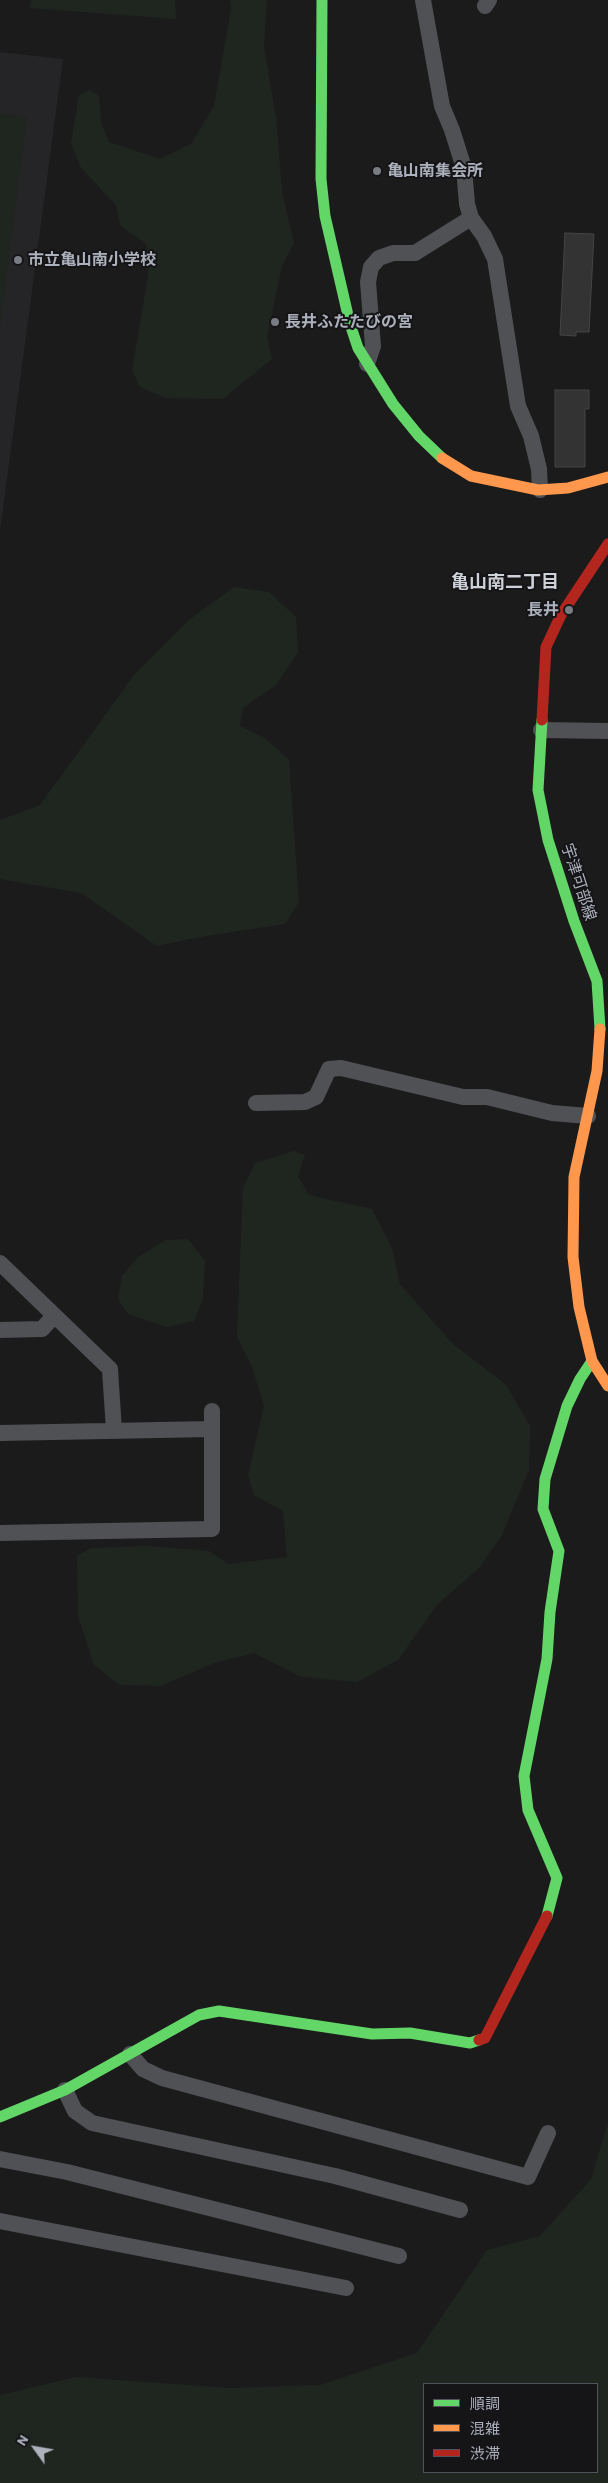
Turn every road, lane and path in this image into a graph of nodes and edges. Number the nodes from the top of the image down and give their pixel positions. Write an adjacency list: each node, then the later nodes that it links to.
1 (322, 0): 4 (street)
2 (423, 0): 3 (street)
3 (471, 218): 4 (street); 6 (street)
4 (367, 364): 6 (street)
5 (608, 477): 6 (street)
6 (540, 490)
7 (608, 544): 8 (street, 宇津可部線)
8 (541, 730): 9 (street); 11 (street, 宇津可部線)
9 (608, 730)
10 (256, 1103): 11 (street)
11 (588, 1116): 15 (street, 宇津可部線)
12 (0, 1263): 13 (street)
13 (54, 1316): 14 (street); 19 (street)
14 (0, 1330)
15 (592, 1361): 16 (street, 宇津可部線); 22 (street)
16 (608, 1386)
17 (212, 1411): 18 (street)
18 (212, 1429): 19 (street); 21 (street)
19 (114, 1431): 20 (street)
20 (0, 1433)
21 (0, 1533)
22 (130, 2054): 23 (street); 25 (street)
23 (65, 2090): 24 (street); 27 (street)
24 (0, 2117)
25 (548, 2133)
26 (0, 2159): 29 (street)
27 (460, 2210)
28 (0, 2221): 30 (street)
29 (399, 2256)
30 (346, 2288)

